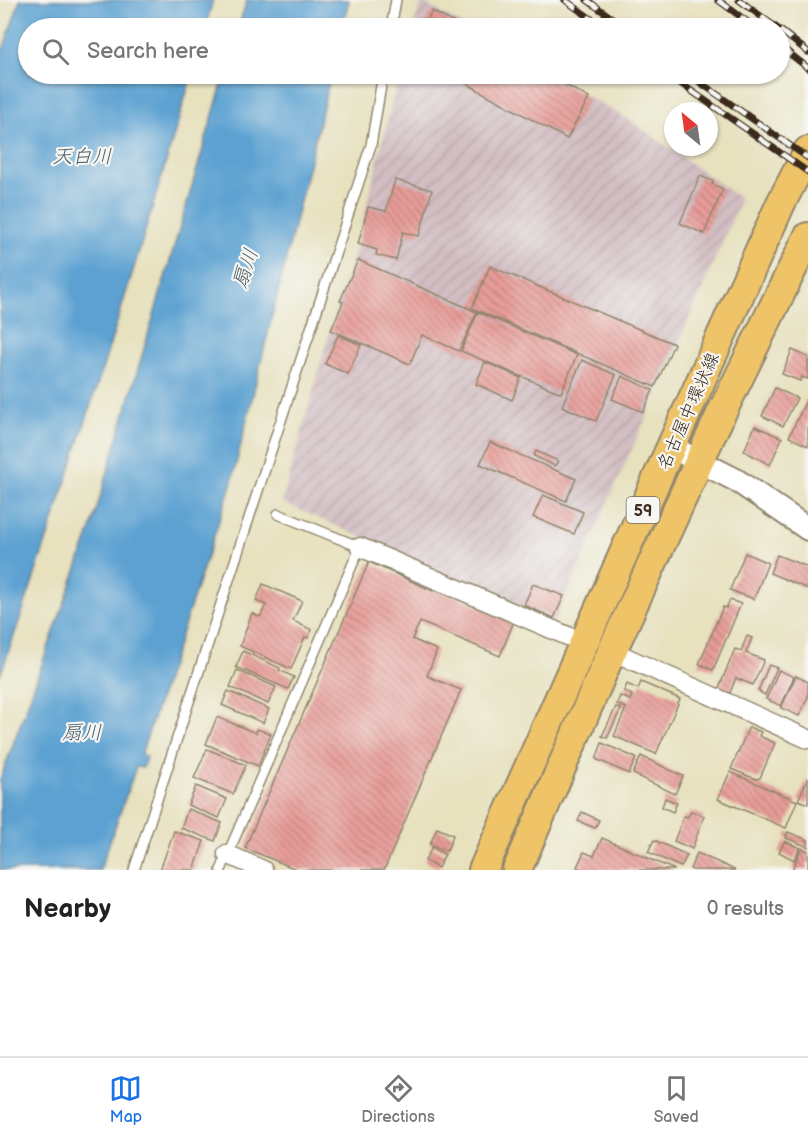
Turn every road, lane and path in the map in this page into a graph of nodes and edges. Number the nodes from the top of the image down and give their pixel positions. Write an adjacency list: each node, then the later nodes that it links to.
1 (396, 0): 2 (lane)
2 (393, 18)
3 (381, 84): 15 (lane)
4 (808, 151): 6 (main road, 名古屋中環状線 / 59)
5 (808, 237): 7 (main road, 名古屋中環状線 / 59)
6 (671, 447): 7 (street); 11 (main road, 名古屋中環状線 / 59)
7 (701, 461): 9 (street); 12 (main road, 名古屋中環状線 / 59)
8 (278, 514): 10 (lane)
9 (808, 529)
10 (360, 547): 11 (street); 14 (lane)
11 (584, 643): 17 (main road, 名古屋中環状線 / 59)
12 (612, 651): 13 (street); 18 (main road, 名古屋中環状線 / 59)
13 (808, 738)
14 (224, 862): 16 (street)
15 (134, 870)
16 (263, 870)
17 (483, 870)
18 (517, 870)

